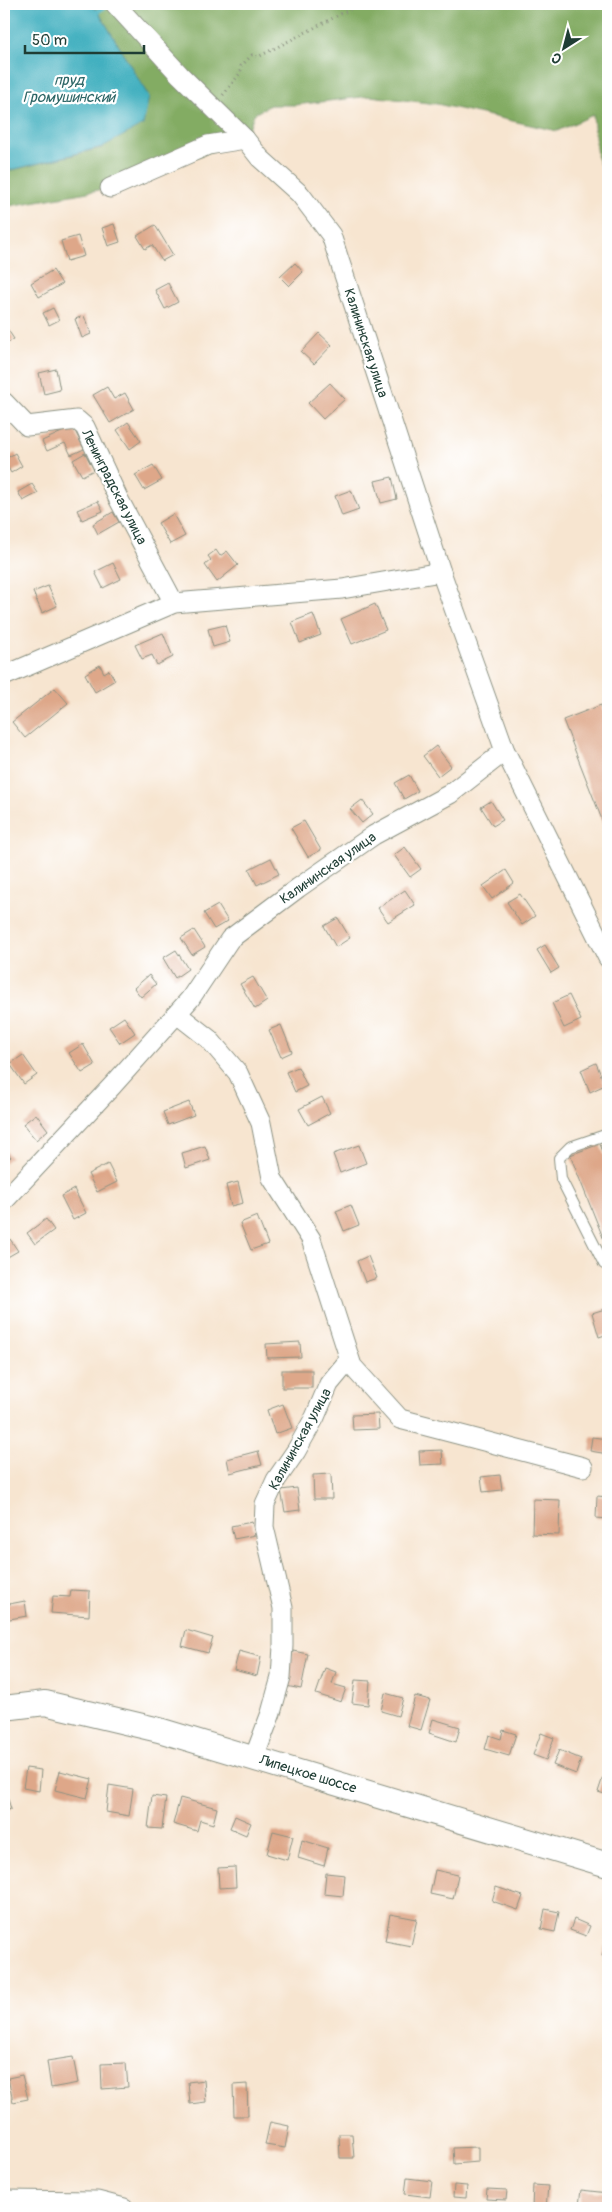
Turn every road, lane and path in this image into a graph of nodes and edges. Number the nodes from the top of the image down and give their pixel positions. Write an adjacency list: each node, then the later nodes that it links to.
1 (115, 4): 3 (street, Калининская улица)
2 (360, 4): 3 (path)
3 (214, 107): 4 (street, Калининская улица)
4 (245, 139): 5 (street); 7 (street, Калининская улица)
5 (110, 188)
6 (4, 402): 8 (street, Ленинградская улица)
7 (441, 572): 8 (street); 10 (street, Калининская улица)
8 (174, 603): 9 (street)
9 (4, 676)
10 (505, 751): 11 (street, Калининская улица); 12 (street, Калининская улица)
11 (608, 958)
12 (176, 1014): 14 (street, Калининская улица); 16 (street)
13 (608, 1134): 15 (lane)
14 (4, 1201)
15 (608, 1266)
16 (349, 1360): 17 (street); 19 (street, Калининская улица)
17 (583, 1466)
18 (4, 1708): 19 (street, Липецкое шоссе)
19 (254, 1758): 20 (street, Липецкое шоссе)
20 (608, 1865)
21 (4, 2200): 22 (street)
22 (124, 2208)

